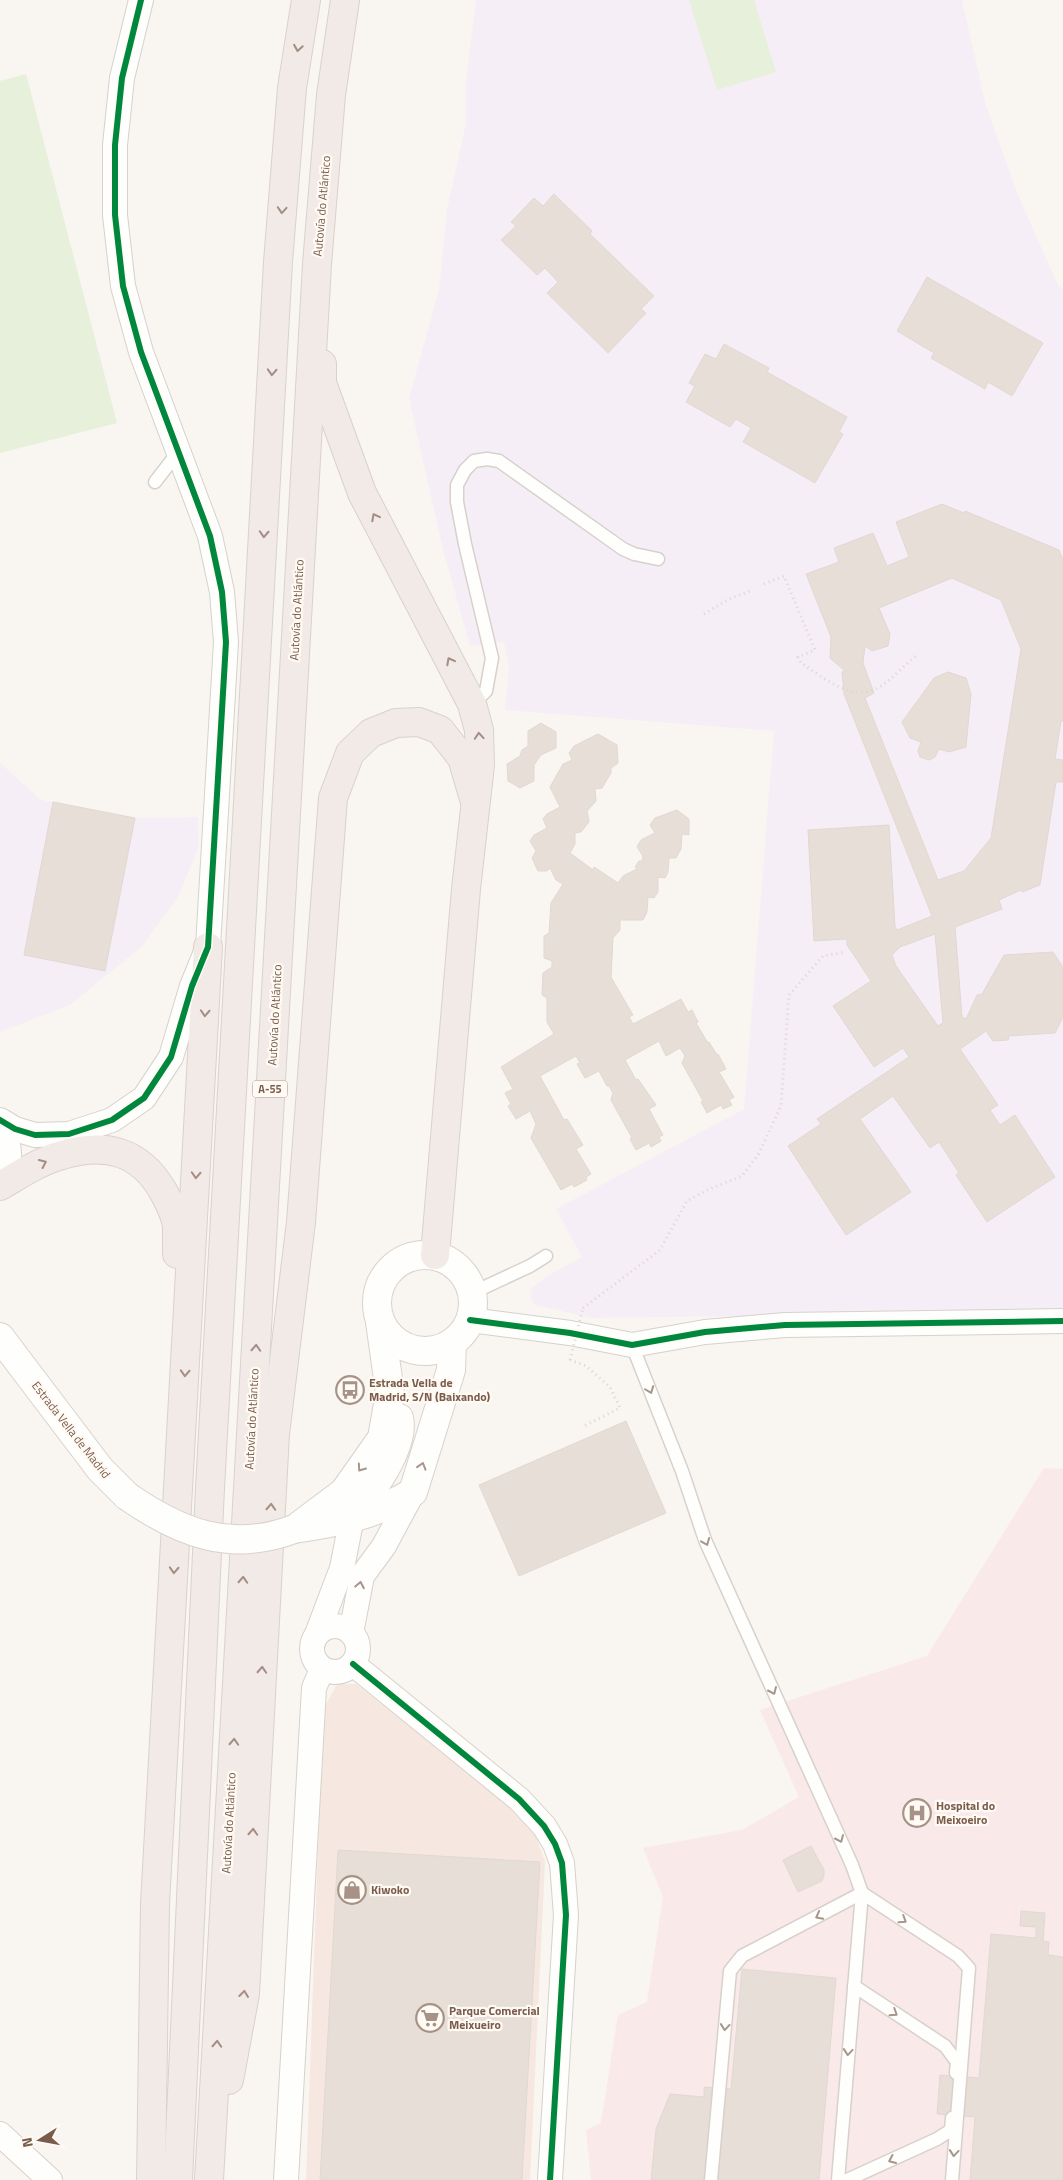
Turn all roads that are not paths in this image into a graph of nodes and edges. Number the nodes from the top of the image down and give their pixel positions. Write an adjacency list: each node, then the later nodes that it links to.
1 (141, 0): 5 (street)
2 (306, 0): 37 (highway, A-55, one-way to 37)
3 (345, 0): 4 (highway, Autovía do Atlántico / A-55)
4 (317, 264): 8 (highway, one-way to 4); 38 (highway, Autovía do Atlántico / A-55, one-way to 4)
5 (179, 451): 6 (lane); 10 (street)
6 (155, 482)
7 (658, 559): 8 (lane)
8 (472, 704): 9 (highway, one-way to 8)
9 (475, 802): 14 (highway); 38 (highway, one-way to 9)
10 (208, 947): 11 (street); 21 (highway, one-way to 21)
11 (0, 1120)
12 (0, 1126): 13 (main road)
13 (0, 1185): 21 (highway, one-way to 21)
14 (435, 1255): 16 (main road); 19 (main road)
15 (546, 1256): 16 (lane)
16 (472, 1293): 17 (main road)
17 (470, 1320): 22 (main road); 23 (street)
18 (1063, 1321): 23 (street)
19 (380, 1322): 22 (main road); 24 (main road, Estrada Vella de Madrid)
20 (0, 1337): 27 (main road, Estrada Vella de Madrid, bridge)
21 (187, 1339): 36 (highway, one-way to 36)
22 (452, 1343): 25 (main road, one-way to 22)
23 (632, 1345): 32 (lane, one-way to 32)
24 (390, 1393): 26 (main road, Estrada Vella de Madrid); 27 (main road, Estrada Vella de Madrid, one-way to 27)
25 (413, 1492): 26 (main road, Estrada Vella de Madrid); 28 (street, one-way to 25)
26 (352, 1517): 27 (main road, Estrada Vella de Madrid); 29 (street)
27 (294, 1529)
28 (351, 1633): 29 (street); 30 (street)
29 (317, 1634): 31 (street)
30 (353, 1664): 31 (street); 40 (street)
31 (322, 1669): 39 (street)
32 (862, 1893): 33 (lane); 41 (lane, one-way to 41); 44 (lane, one-way to 44)
33 (854, 1986): 42 (lane, one-way to 42); 43 (lane, one-way to 43)
34 (0, 2134): 35 (street)
35 (50, 2180)
36 (151, 2180)
37 (178, 2180)
38 (210, 2180)
39 (286, 2180)
40 (550, 2180)
41 (711, 2180)
42 (838, 2180)
43 (847, 2180)
44 (952, 2180)

